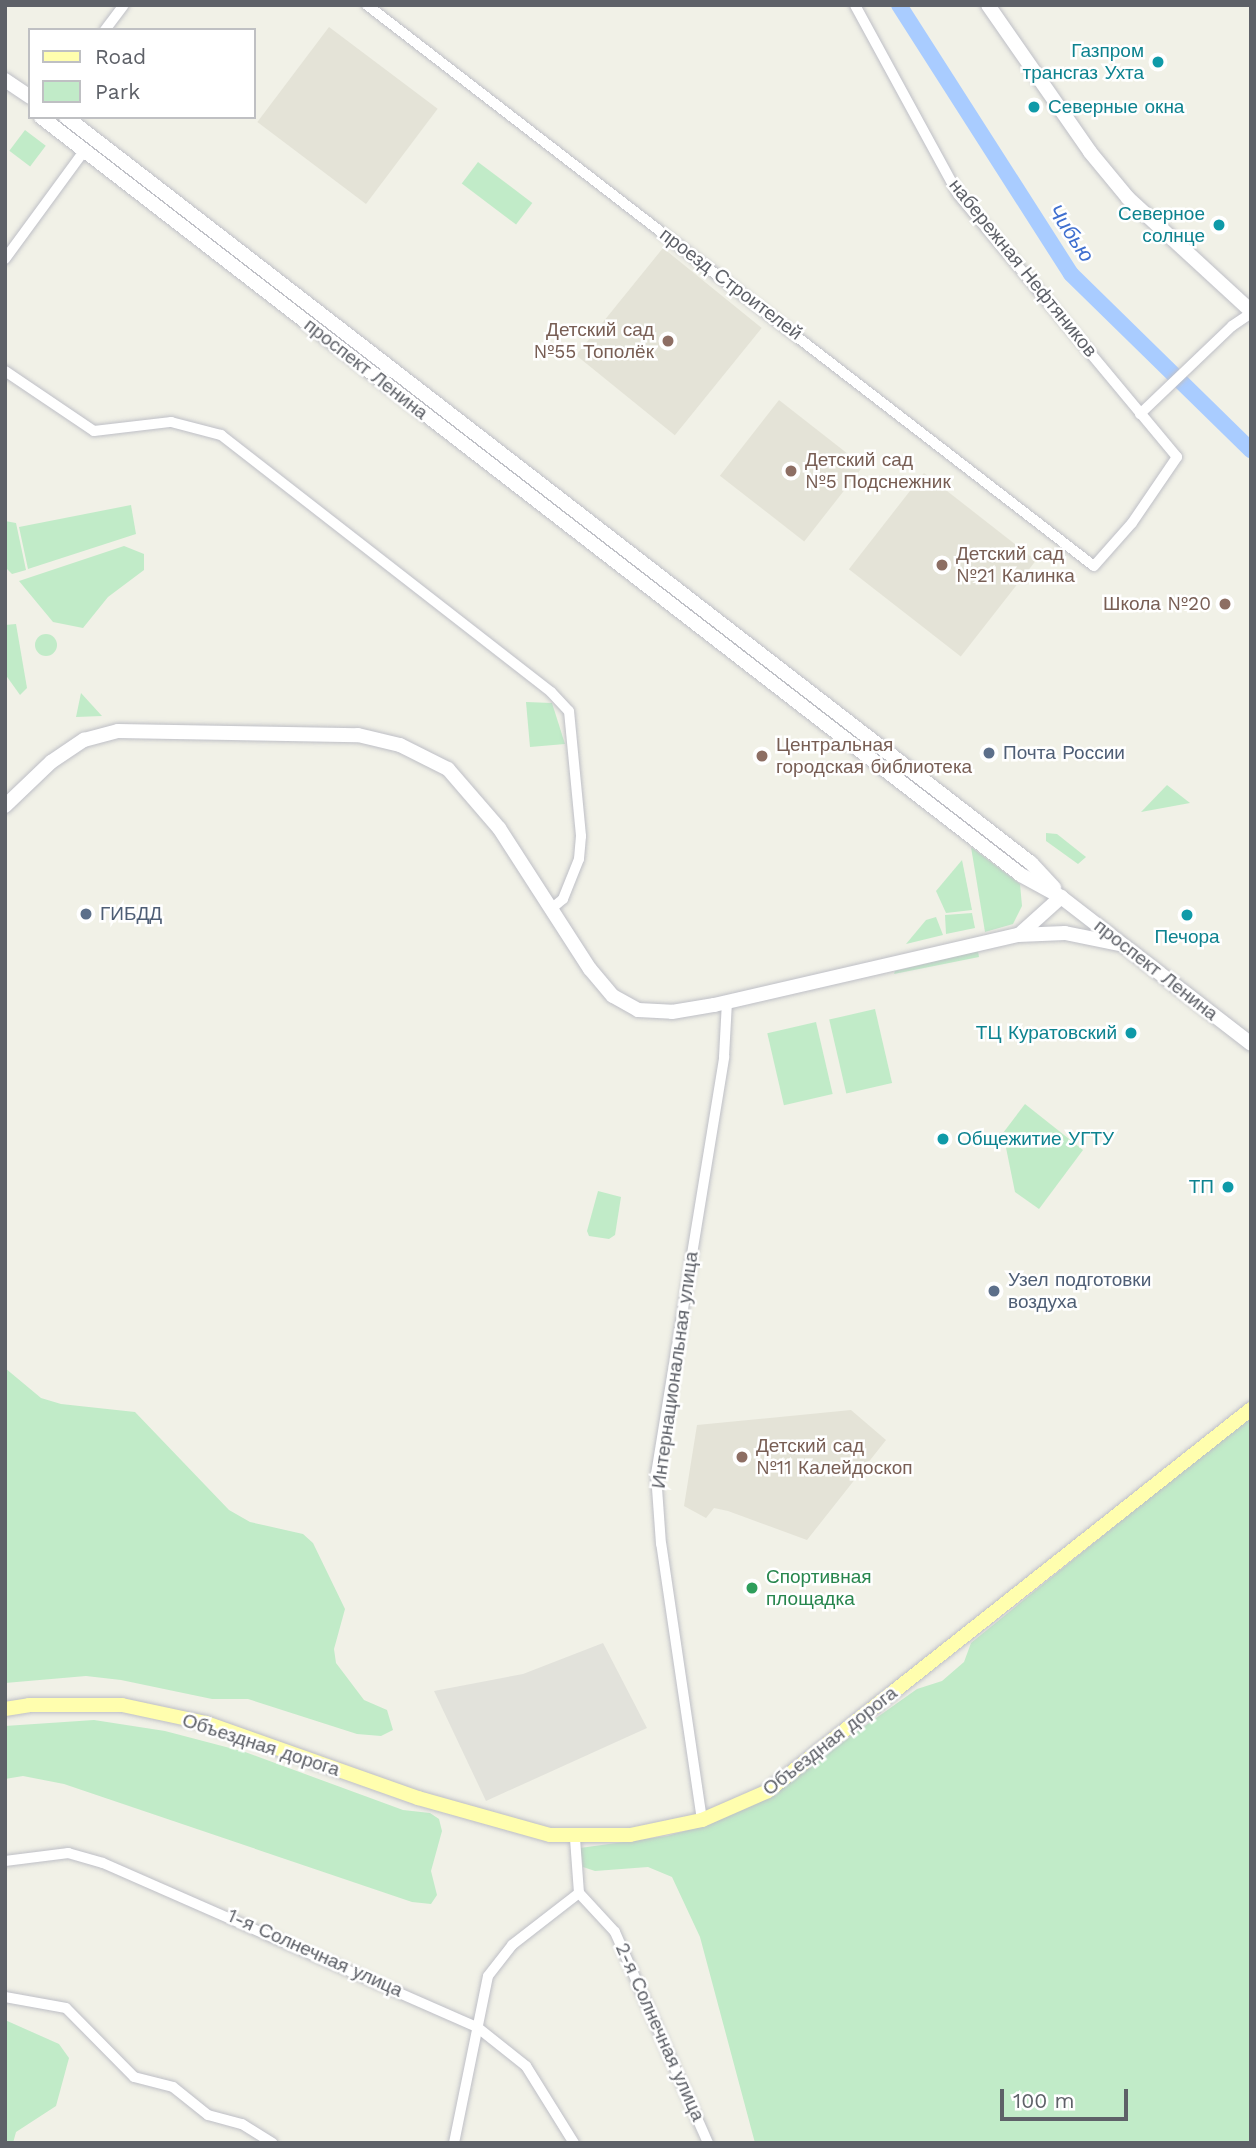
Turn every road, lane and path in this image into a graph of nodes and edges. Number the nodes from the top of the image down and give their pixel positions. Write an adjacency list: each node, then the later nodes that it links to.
1 (124, 5): 5 (street)
2 (367, 5): 15 (street, проезд Строителей)
3 (855, 5): 14 (street, набережная Нефтяников)
4 (988, 5): 12 (main road)
5 (107, 28)
6 (5, 80): 7 (main road)
7 (28, 97)
8 (44, 119): 10 (main road, проспект Ленина)
9 (69, 119): 16 (main road, проспект Ленина)
10 (84, 151): 11 (street); 17 (main road, проспект Ленина)
11 (5, 259)
12 (1251, 312): 14 (street)
13 (5, 371): 20 (street)
14 (1140, 414): 15 (street, набережная Нефтяников)
15 (1132, 523)
16 (701, 608): 17 (main road); 19 (main road, проспект Ленина)
17 (691, 621): 19 (main road, проспект Ленина)
18 (5, 806): 20 (main road)
19 (1062, 897): 21 (main road); 22 (main road, проспект Ленина)
20 (551, 909): 23 (main road)
21 (1018, 936): 22 (main road); 23 (main road)
22 (1124, 946): 24 (main road, проспект Ленина)
23 (727, 1002): 27 (street, Интернациональная улица)
24 (1251, 1044)
25 (1251, 1409): 27 (main road, Объездная дорога)
26 (5, 1709): 28 (main road, Объездная дорога)
27 (702, 1820): 28 (main road, Объездная дорога)
28 (575, 1838): 30 (street)
29 (5, 1861): 32 (street, 1-я Солнечная улица)
30 (579, 1894): 32 (street); 36 (street, 2-я Солнечная улица)
31 (5, 1997): 33 (street)
32 (477, 2027): 34 (street); 35 (street, 1-я Солнечная улица)
33 (273, 2143)
34 (454, 2143)
35 (574, 2143)
36 (708, 2143)

